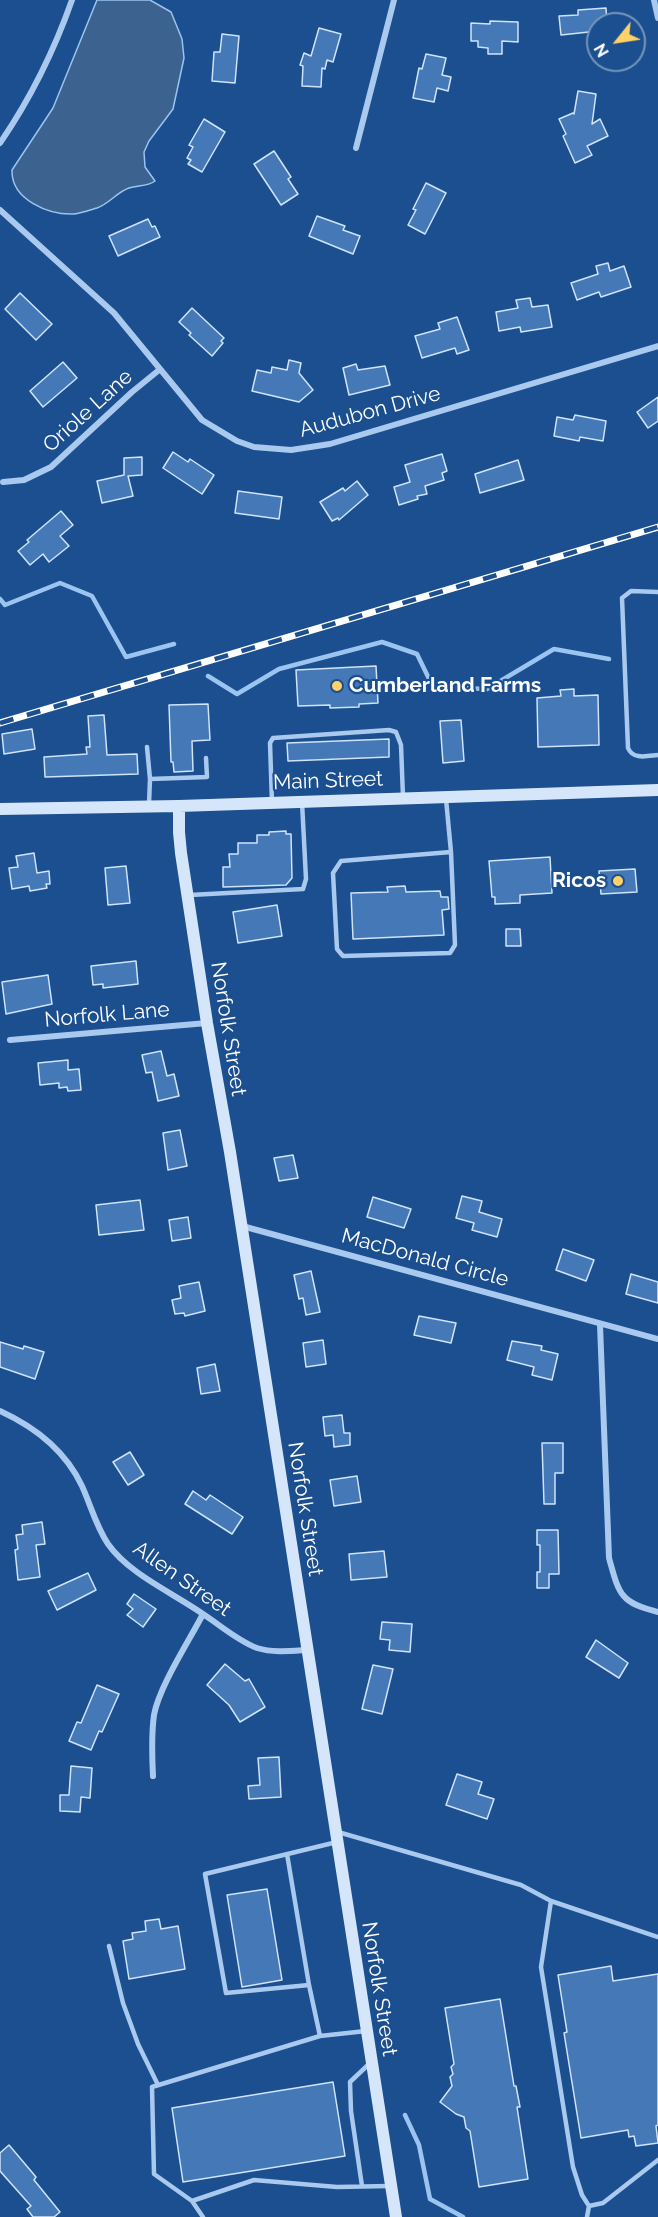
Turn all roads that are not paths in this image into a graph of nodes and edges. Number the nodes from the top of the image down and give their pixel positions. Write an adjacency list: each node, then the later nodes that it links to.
1 (72, 0): 5 (street)
2 (394, 0): 6 (street)
3 (654, 0): 4 (street)
4 (658, 18)
5 (0, 143)
6 (356, 148)
7 (0, 210): 9 (street, Audubon Drive)
8 (658, 346): 9 (street, Audubon Drive)
9 (159, 370): 10 (street, Oriole Lane)
10 (3, 482)
11 (658, 592): 13 (lane)
12 (147, 747): 15 (lane)
13 (658, 755)
14 (206, 758): 15 (lane)
15 (150, 780): 22 (lane)
16 (658, 790): 17 (main road, Main Street)
17 (446, 797): 18 (main road, Main Street); 24 (lane)
18 (403, 798): 19 (main road, Main Street); 20 (lane)
19 (302, 801): 20 (main road, Main Street); 25 (lane)
20 (272, 803): 21 (main road, Main Street)
21 (179, 806): 22 (main road, Main Street); 25 (main road, Norfolk Street)
22 (148, 807): 23 (main road, Main Street)
23 (0, 809)
24 (451, 852): 24 (lane)
25 (187, 895): 26 (main road, Norfolk Street)
26 (207, 1023): 27 (street, Norfolk Lane); 28 (main road, Norfolk Street)
27 (10, 1040)
28 (241, 1225): 29 (street, MacDonald Circle); 34 (main road, Norfolk Street)
29 (600, 1325): 30 (street, MacDonald Circle); 32 (street)
30 (658, 1339)
31 (0, 1411): 33 (street, Allen Street)
32 (658, 1612)
33 (203, 1614): 34 (street, Allen Street); 35 (street)
34 (307, 1650): 36 (main road, Norfolk Street)
35 (153, 1776)
36 (336, 1837): 37 (lane); 38 (lane); 42 (main road, Norfolk Street)
37 (287, 1854): 41 (lane); 41 (lane)
38 (551, 1900): 39 (lane); 50 (lane)
39 (658, 1937)
40 (109, 1946): 45 (lane)
41 (309, 1985): 43 (lane)
42 (366, 2031): 43 (lane); 44 (main road, Norfolk Street)
43 (320, 2036): 45 (lane)
44 (371, 2062): 47 (lane); 48 (main road, Norfolk Street)
45 (158, 2085): 49 (lane)
46 (658, 2160): 50 (lane)
47 (362, 2186): 48 (lane); 49 (lane)
48 (391, 2186): 52 (main road, Norfolk Street)
49 (192, 2201): 51 (lane)
50 (589, 2206): 53 (lane)
51 (203, 2217)
52 (396, 2217)
53 (587, 2217)

